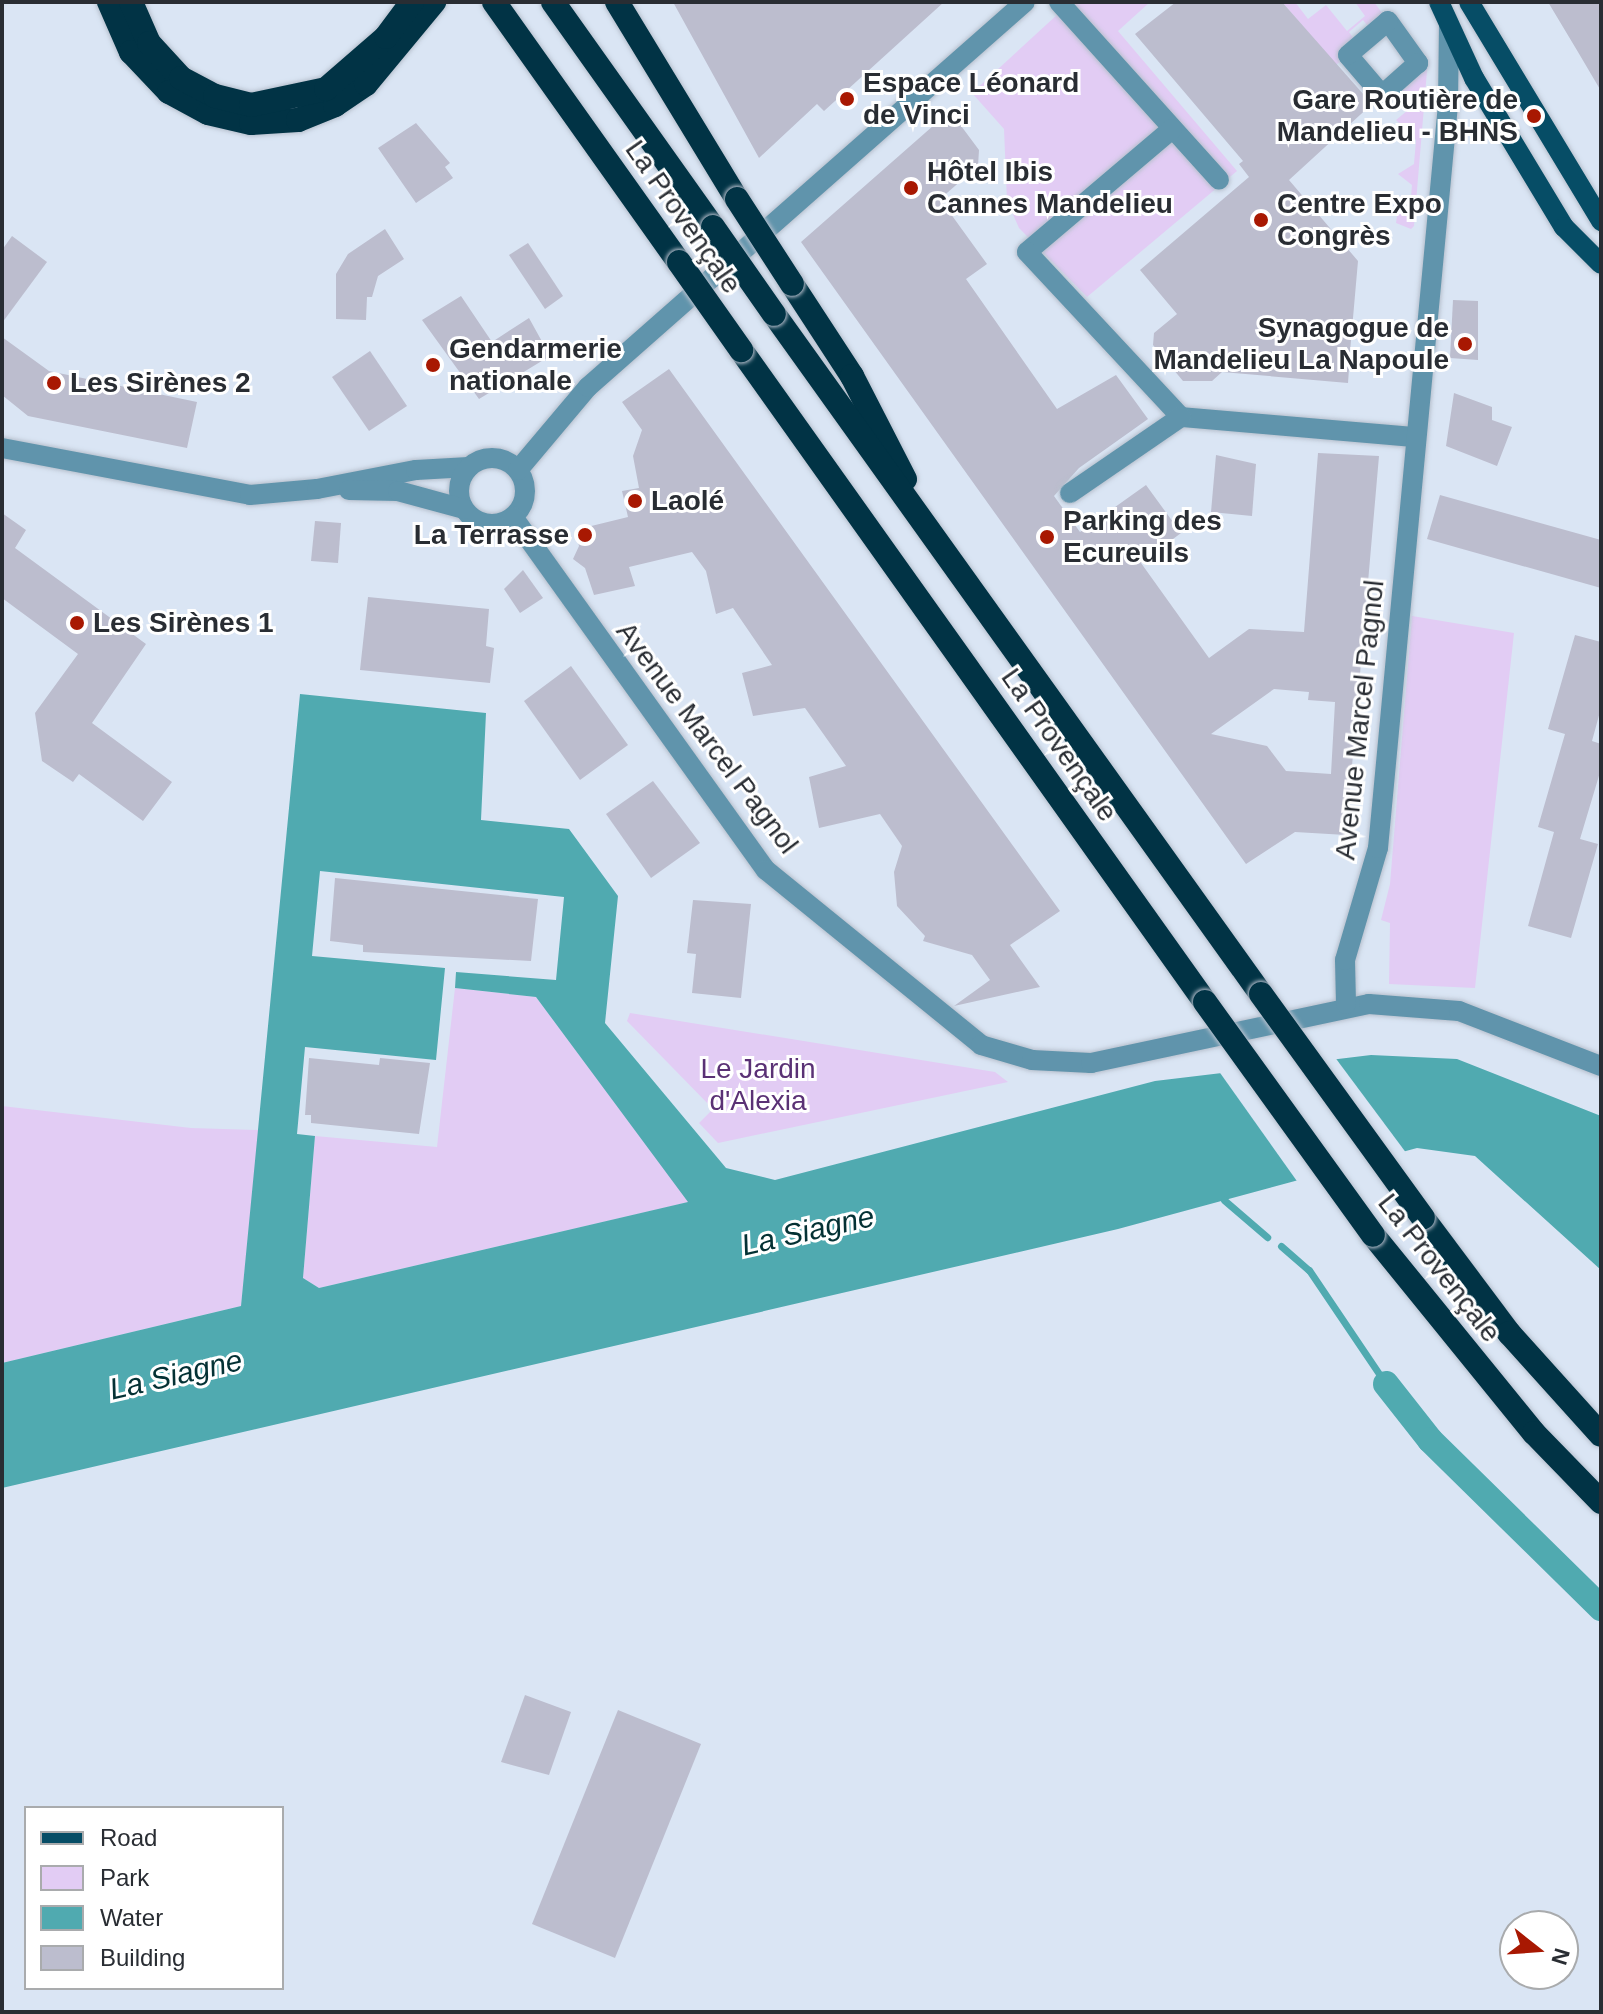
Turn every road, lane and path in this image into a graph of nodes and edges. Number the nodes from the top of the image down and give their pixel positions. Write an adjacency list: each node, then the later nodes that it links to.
1 (109, 2): 4 (highway)
2 (131, 2): 3 (highway)
3 (412, 2)
4 (434, 2)
5 (475, 2): 14 (highway)
6 (494, 2): 14 (highway, La Provençale)
7 (553, 2): 28 (highway, La Provençale, bridge)
8 (617, 2): 28 (highway, bridge)
9 (1025, 2): 23 (street)
10 (1059, 2): 15 (street)
11 (1439, 2): 13 (main road)
12 (1469, 2): 17 (main road)
13 (1449, 25): 18 (main road); 20 (street, Avenue Marcel Pagnol)
14 (533, 56): 32 (highway, La Provençale, bridge)
15 (1172, 129): 16 (street); 19 (street)
16 (1219, 180)
17 (1601, 221)
18 (1601, 264)
19 (1181, 417): 20 (street); 25 (street)
20 (1415, 437): 29 (street, Avenue Marcel Pagnol)
21 (2, 448): 24 (street)
22 (469, 467): 23 (street); 24 (street); 26 (street)
23 (518, 470): 27 (street)
24 (317, 489): 26 (street)
25 (1070, 493)
26 (464, 509): 27 (street)
27 (513, 517): 29 (street, Avenue Marcel Pagnol)
28 (934, 539): 31 (highway, La Provençale, bridge)
29 (1346, 1004): 30 (street)
30 (1601, 1066)
31 (1601, 1435)
32 (1601, 1502)

